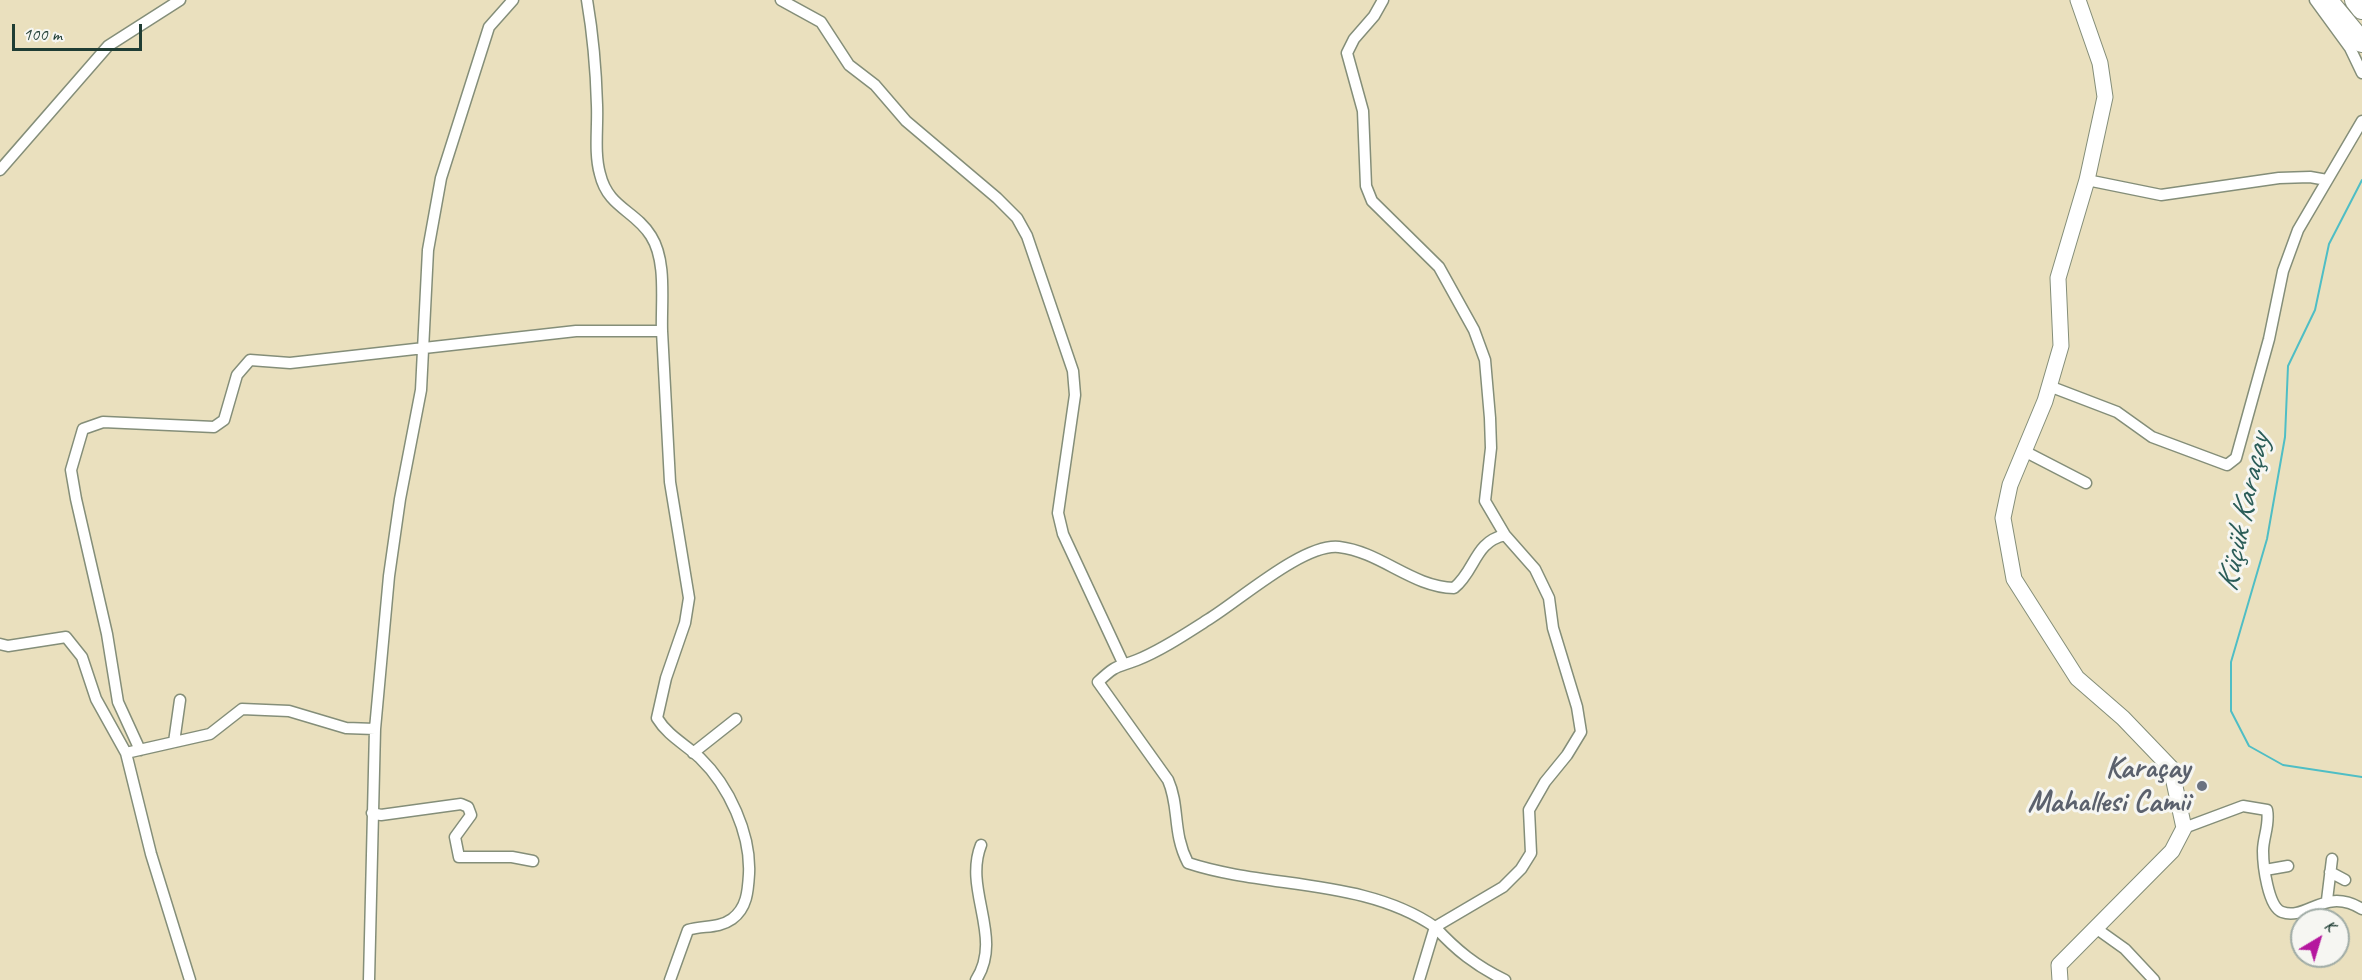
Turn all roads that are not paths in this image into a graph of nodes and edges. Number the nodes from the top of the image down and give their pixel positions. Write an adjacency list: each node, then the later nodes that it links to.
1 (180, 0): 14 (street)
2 (513, 0): 18 (street)
3 (587, 0): 17 (street)
4 (781, 0): 24 (street)
5 (1383, 0): 22 (street)
6 (2078, 0): 15 (street)
7 (2315, 0): 12 (street)
8 (2327, 0): 11 (highway)
9 (2355, 0): 10 (highway)
10 (2362, 9)
11 (2362, 42)
12 (2362, 72)
13 (2362, 121): 16 (street)
14 (0, 170)
15 (2087, 180): 16 (street); 19 (street)
16 (2327, 180): 19 (street)
17 (662, 331): 18 (street); 31 (street)
18 (425, 348): 27 (street); 29 (street)
19 (2049, 386): 20 (street)
20 (2024, 451): 21 (street); 33 (street)
21 (2086, 483)
22 (1505, 535): 24 (street); 43 (street)
23 (0, 644): 30 (street)
24 (1123, 663): 43 (street)
25 (180, 700): 28 (street)
26 (736, 719): 31 (street)
27 (375, 729): 28 (street); 32 (street)
28 (174, 742): 29 (street)
29 (140, 750): 30 (street)
30 (126, 753): 45 (street)
31 (693, 753): 47 (street)
32 (372, 813): 36 (street); 46 (street)
33 (2184, 828): 38 (street); 44 (street)
34 (981, 845): 48 (street)
35 (2332, 859): 39 (street)
36 (532, 861)
37 (2288, 866): 38 (street)
38 (2265, 870): 41 (street)
39 (2330, 872): 40 (street); 41 (street)
40 (2345, 880)
41 (2327, 900): 42 (street)
42 (2362, 909)
43 (1435, 927): 49 (street); 50 (street)
44 (2097, 929): 51 (street); 52 (street)
45 (190, 980)
46 (369, 980)
47 (670, 980)
48 (976, 980)
49 (1419, 980)
50 (1504, 980)
51 (2060, 980)
52 (2154, 980)

